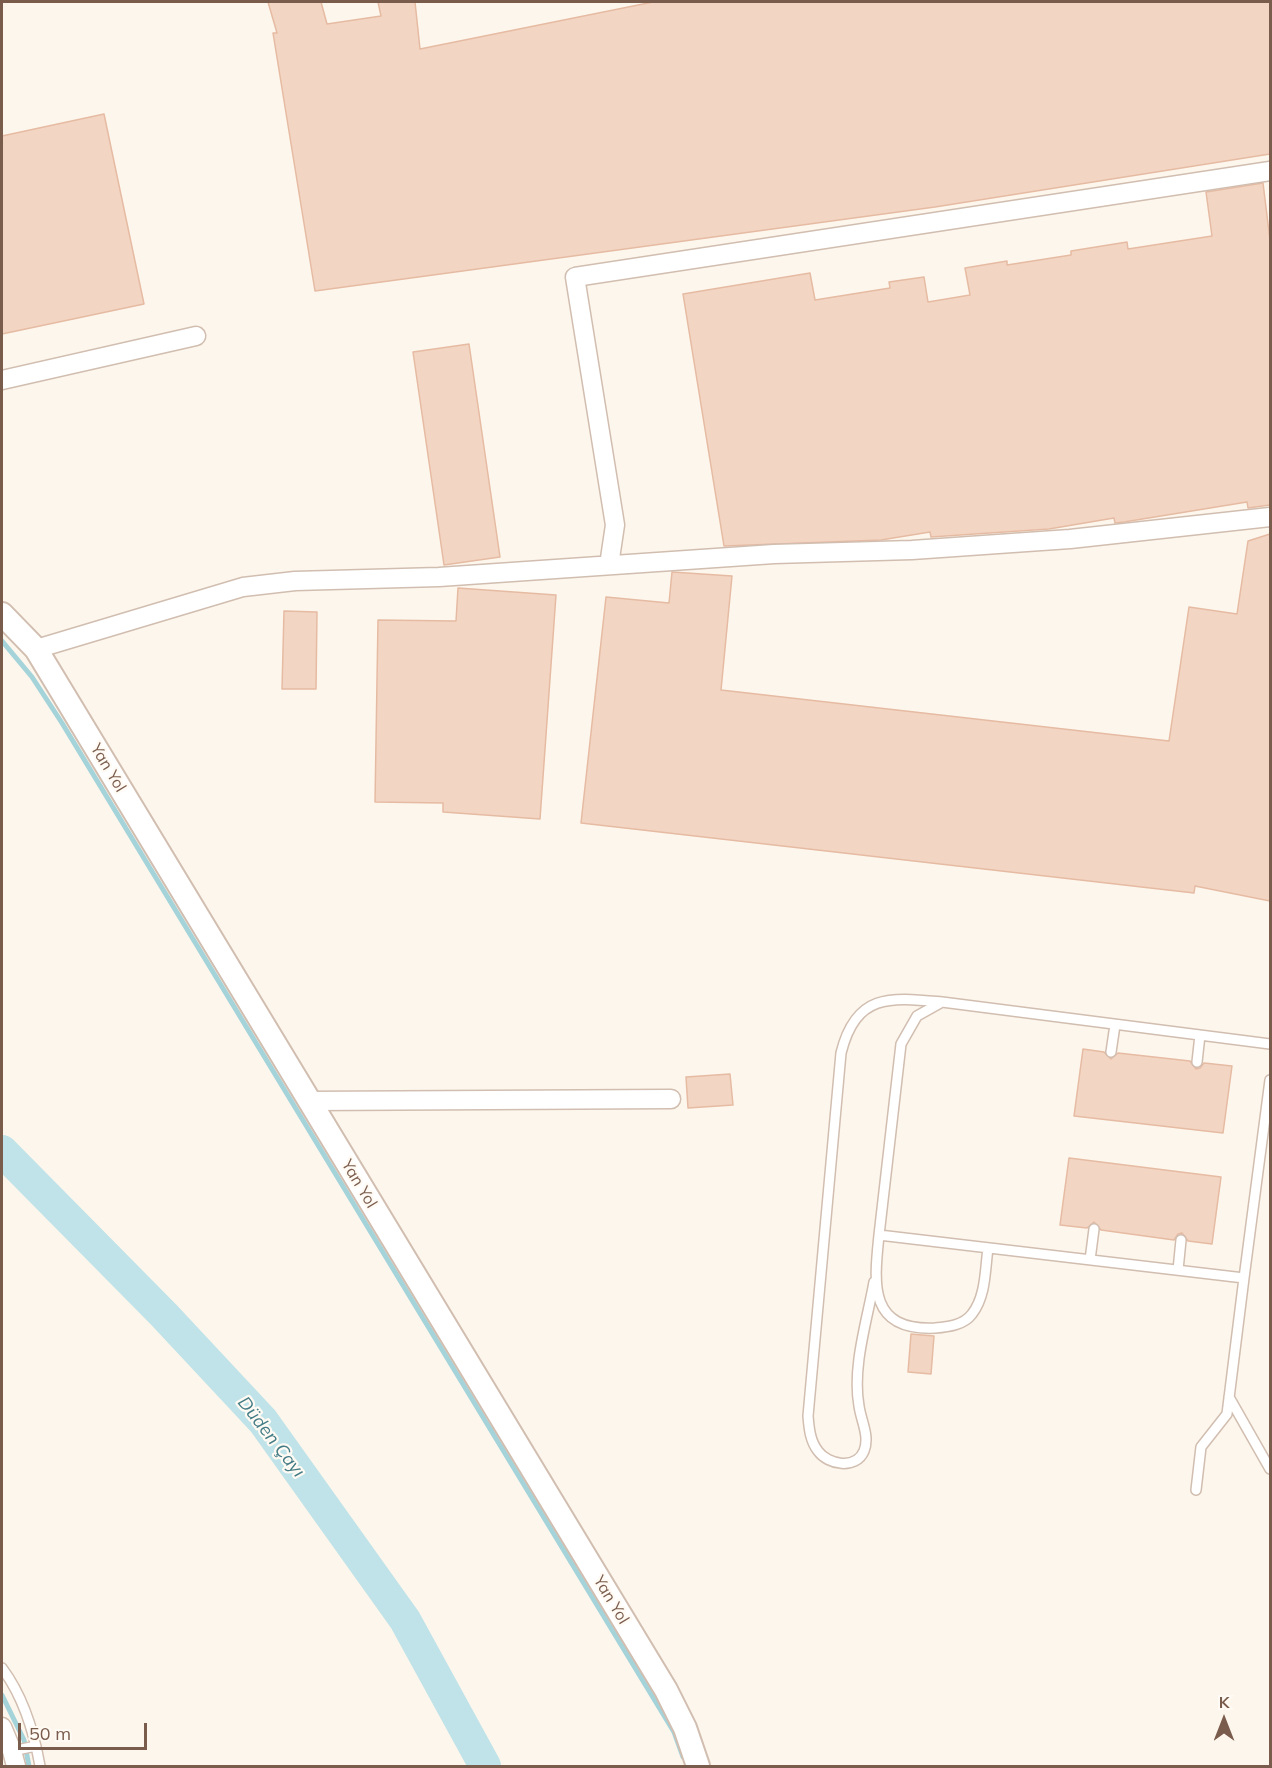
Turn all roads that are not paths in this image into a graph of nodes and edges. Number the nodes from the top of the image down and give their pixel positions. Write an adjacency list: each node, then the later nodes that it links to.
1 (1270, 171): 5 (street)
2 (196, 336): 3 (street)
3 (2, 380)
4 (1270, 517): 5 (street)
5 (609, 565): 7 (street)
6 (2, 614): 7 (street, Yan Yol)
7 (36, 649): 16 (street, Yan Yol)
8 (942, 1002): 9 (lane); 18 (lane); 24 (lane)
9 (1115, 1025): 10 (lane); 12 (lane)
10 (1200, 1035): 11 (lane); 13 (lane)
11 (1270, 1044)
12 (1111, 1052)
13 (1197, 1062)
14 (1270, 1080): 23 (lane)
15 (670, 1099): 16 (street)
16 (308, 1101): 33 (street, Yan Yol)
17 (1094, 1229): 21 (lane)
18 (879, 1235): 20 (lane); 24 (lane)
19 (1181, 1240): 22 (lane)
20 (988, 1248): 21 (lane); 24 (lane)
21 (1090, 1260): 22 (lane)
22 (1178, 1270): 23 (lane)
23 (1244, 1278): 25 (lane)
24 (874, 1282)
25 (1229, 1397): 26 (lane); 27 (lane)
26 (1270, 1469)
27 (1196, 1490)
28 (2, 1668): 30 (lane)
29 (2, 1727): 31 (street)
30 (35, 1746): 31 (lane); 32 (lane)
31 (14, 1756)
32 (40, 1767)
33 (698, 1767)

